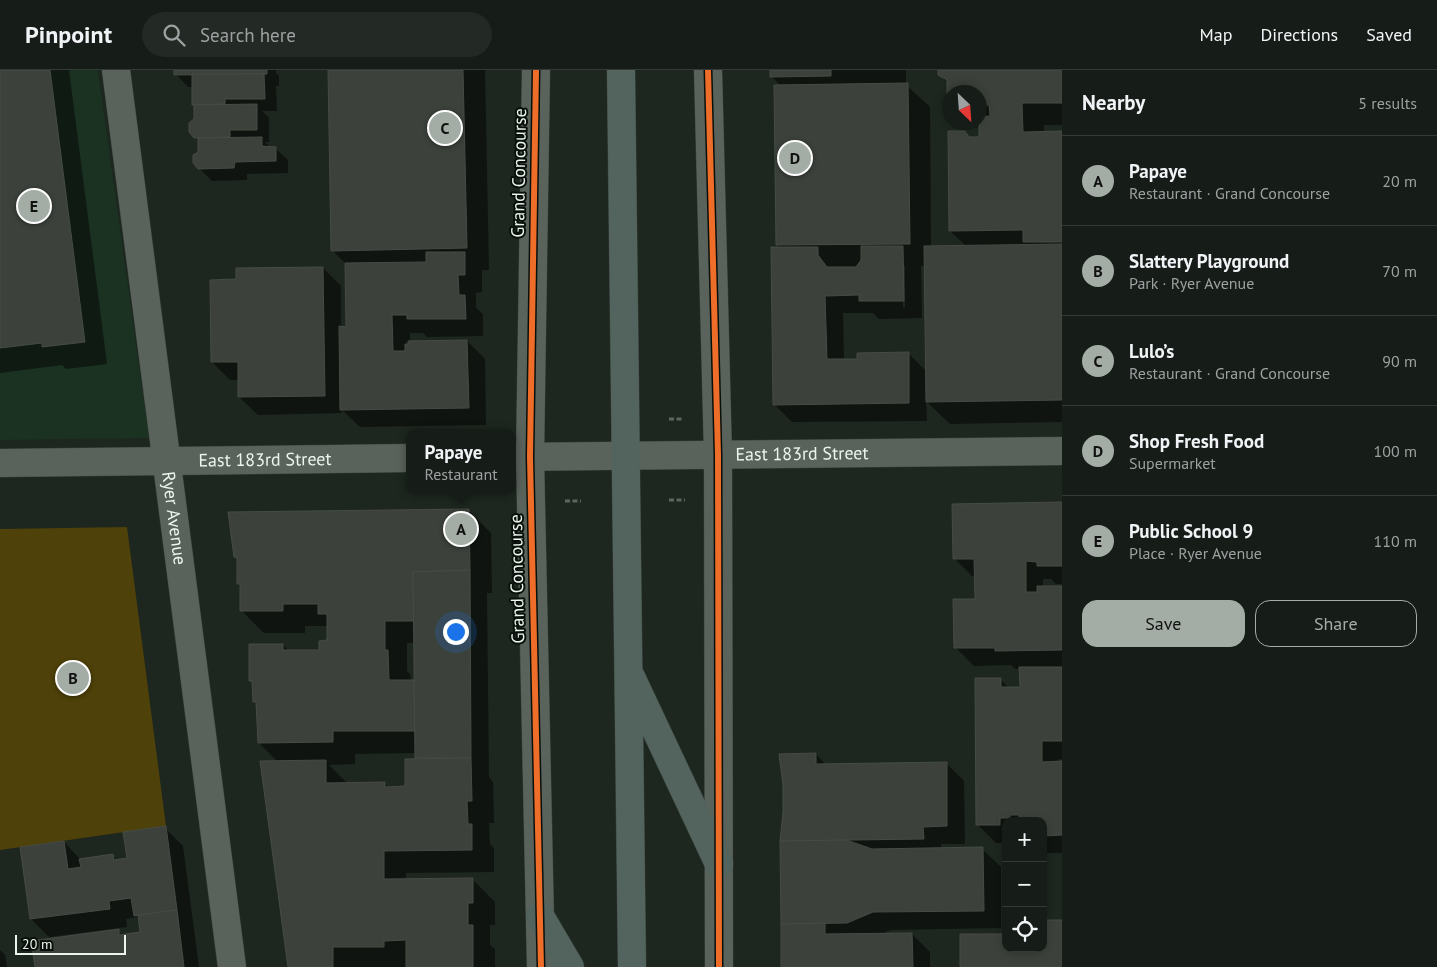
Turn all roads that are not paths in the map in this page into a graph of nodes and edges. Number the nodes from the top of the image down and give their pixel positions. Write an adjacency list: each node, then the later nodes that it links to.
1 (116, 70): 10 (street, Ryer Avenue)
2 (536, 70): 8 (street, Grand Concourse)
3 (621, 70): 7 (main road)
4 (708, 70): 6 (street)
5 (1062, 451): 6 (street, East 183rd Street)
6 (718, 455): 7 (street, East 183rd Street); 13 (street)
7 (625, 456): 8 (street, East 183rd Street); 12 (main road)
8 (521, 457): 14 (street, Grand Concourse)
9 (406, 458): 10 (street, East 183rd Street)
10 (168, 461): 11 (street, East 183rd Street); 15 (street, Ryer Avenue)
11 (0, 463)
12 (628, 669): 13 (main road); 18 (main road)
13 (719, 864): 19 (street)
14 (540, 916): 16 (street, Grand Concourse); 17 (main road)
15 (232, 967)
16 (541, 967)
17 (570, 967)
18 (632, 967)
19 (719, 967)

